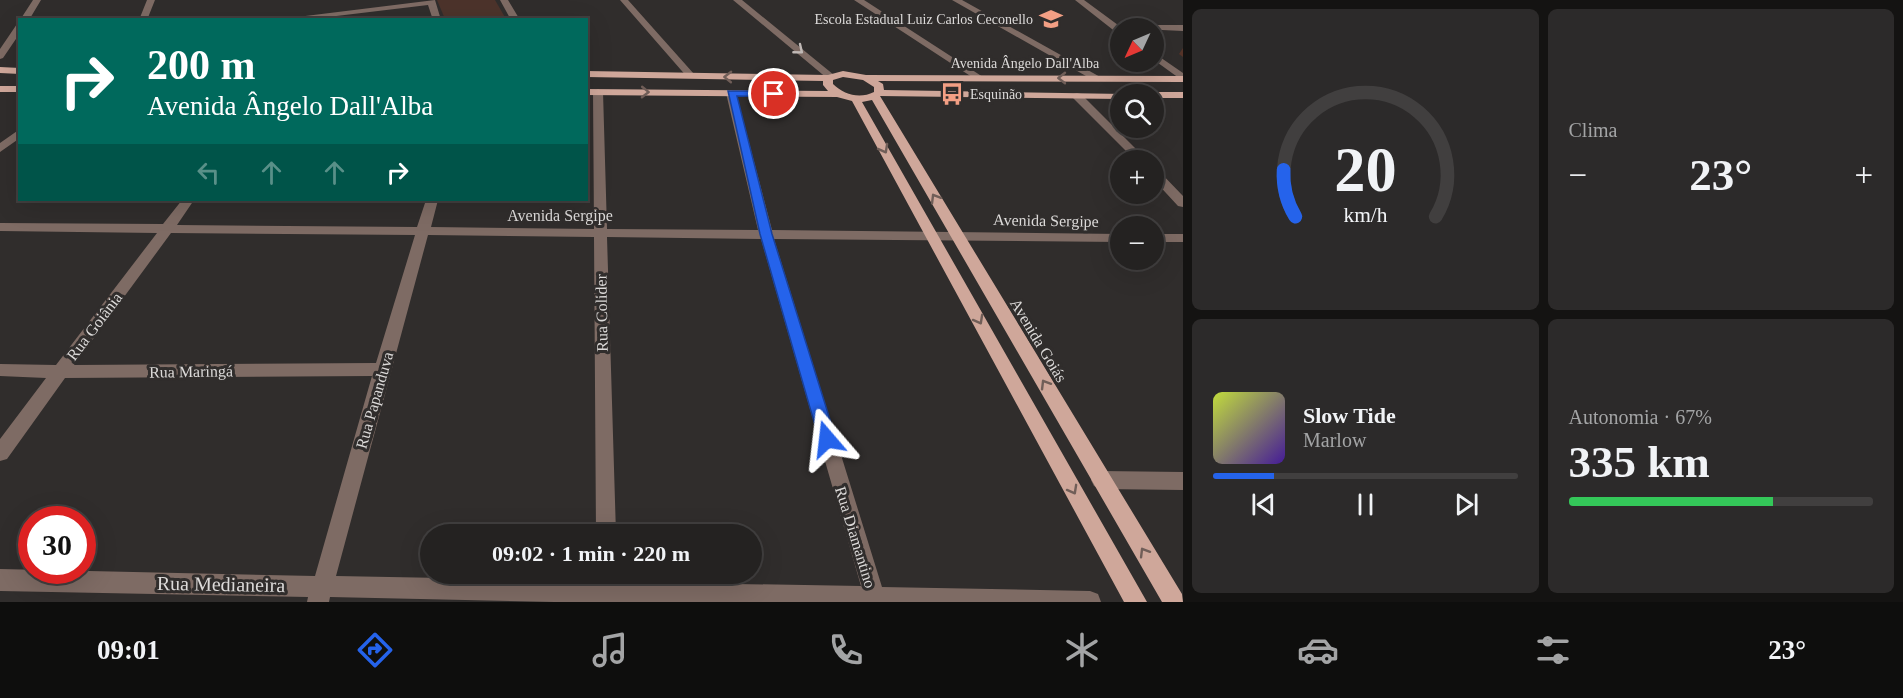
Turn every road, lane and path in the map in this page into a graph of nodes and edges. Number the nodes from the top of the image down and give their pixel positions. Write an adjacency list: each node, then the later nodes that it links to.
1 (36, 0): 11 (street)
2 (151, 0): 12 (street)
3 (504, 0): 15 (street)
4 (624, 0): 26 (street)
5 (737, 0): 27 (street, one-way to 27)
6 (752, 0): 25 (street)
7 (858, 0): 28 (street)
8 (956, 0): 30 (street)
9 (1079, 0): 16 (street)
10 (432, 1): 13 (street); 14 (street)
11 (25, 18)
12 (143, 18)
13 (293, 18)
14 (436, 18)
15 (515, 18)
16 (1110, 24)
17 (1183, 28): 19 (street)
18 (18, 29): 20 (street)
19 (1164, 29)
20 (0, 56)
21 (1164, 64): 31 (street)
22 (0, 70): 23 (main road)
23 (18, 71)
24 (588, 74): 26 (main road)
25 (843, 74): 27 (main road); 29 (main road, Avenida Ângelo Dall'Alba)
26 (691, 76): 27 (main road, one-way to 26)
27 (830, 77): 36 (main road)
28 (978, 77): 29 (main road, Avenida Ângelo Dall'Alba); 30 (main road, Avenida Ângelo Dall'Alba, one-way to 28)
29 (867, 78): 37 (main road, Avenida Goiás)
30 (1098, 78): 31 (main road, Avenida Ângelo Dall'Alba)
31 (1183, 79)
32 (0, 89): 33 (main road)
33 (18, 89)
34 (592, 92): 35 (main road, one-way to 35); 53 (street, Rua Colider)
35 (731, 93): 36 (main road); 54 (street, Rua Diamantino)
36 (837, 94): 42 (main road, Avenida Ângelo Dall'Alba)
37 (877, 95): 39 (main road, Avenida Ângelo Dall'Alba); 42 (main road, Avenida Ângelo Dall'Alba); 56 (main road, Avenida Goiás, one-way to 37)
38 (1183, 95): 41 (main road)
39 (1077, 96): 40 (main road, Avenida Ângelo Dall'Alba); 45 (street)
40 (1110, 96)
41 (1164, 96)
42 (855, 98): 55 (main road, one-way to 55)
43 (18, 134): 44 (street)
44 (0, 149)
45 (1131, 150)
46 (1164, 183): 49 (street)
47 (187, 201): 51 (street, Rua Goiânia)
48 (432, 201): 52 (street, Rua Papanduva)
49 (1183, 202)
50 (0, 227): 51 (street, Avenida Sergipe)
51 (166, 229): 52 (street, Avenida Sergipe); 62 (street, Rua Goiânia)
52 (423, 231): 53 (street, Avenida Sergipe); 60 (street, Rua Papanduva)
53 (599, 232): 54 (street, Avenida Sergipe); 66 (street, Rua Colider)
54 (766, 234): 55 (street, Avenida Sergipe); 71 (street, Rua Diamantino)
55 (932, 235): 56 (street, Avenida Sergipe); 73 (main road, one-way to 73)
56 (957, 236): 57 (street, Avenida Sergipe); 64 (main road, Avenida Goiás, one-way to 56)
57 (1110, 238)
58 (1164, 238): 59 (street)
59 (1183, 238)
60 (382, 369): 62 (street, Rua Maringá); 70 (street, Rua Papanduva)
61 (0, 370): 62 (street, Rua Maringá)
62 (60, 372): 63 (street, Rua Goiânia)
63 (0, 453)
64 (1101, 480): 65 (street); 74 (main road, Avenida Goiás, one-way to 64)
65 (1183, 481)
66 (606, 524)
67 (0, 580): 70 (street, Rua Medianeira)
68 (581, 584): 70 (street, Rua Medianeira)
69 (625, 584): 71 (street, Rua Medianeira)
70 (320, 594)
71 (875, 598): 72 (street, Rua Medianeira)
72 (1090, 602)
73 (1136, 602)
74 (1174, 602)

